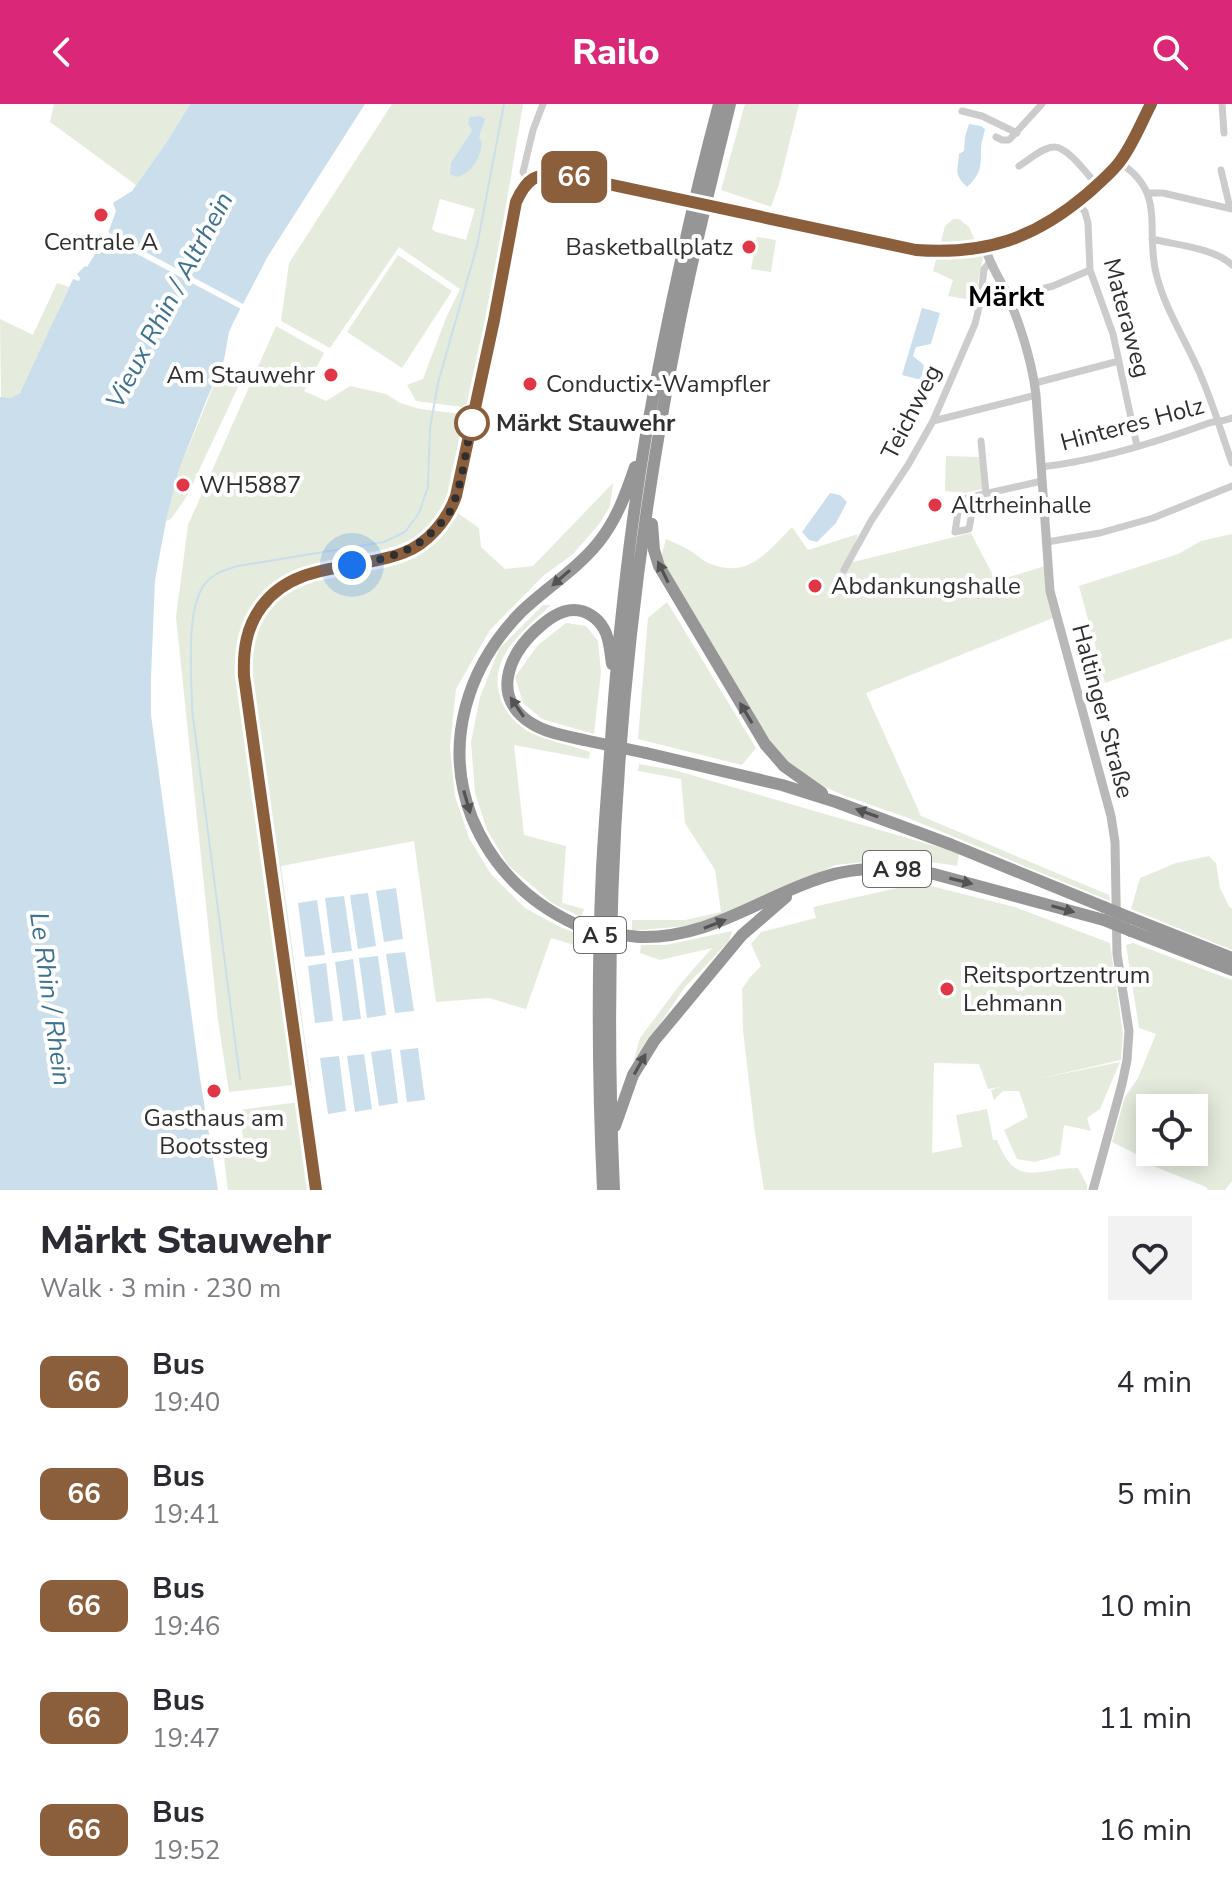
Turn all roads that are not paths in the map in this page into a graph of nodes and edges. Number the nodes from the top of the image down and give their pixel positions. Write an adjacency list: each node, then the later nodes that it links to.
1 (543, 104): 14 (street)
2 (719, 104): 31 (highway, A 5)
3 (730, 104): 37 (highway, A 5)
4 (1042, 104): 8 (street)
5 (1151, 104): 11 (street)
6 (1222, 104): 9 (street)
7 (962, 111): 8 (street)
8 (1017, 133): 10 (street)
9 (1224, 133)
10 (996, 137)
11 (1119, 162): 15 (street); 16 (street)
12 (1019, 166): 15 (street)
13 (1221, 170): 18 (street)
14 (533, 178): 20 (street, bridge); 51 (street)
15 (1097, 185): 17 (street)
16 (1149, 193): 18 (street); 19 (street)
17 (1077, 202): 20 (street); 23 (street, Materaweg)
18 (1231, 208)
19 (1152, 239): 22 (street); 29 (street)
20 (985, 247): 21 (street, Haltinger Straße)
21 (990, 262): 24 (street, Haltinger Straße); 30 (street, Teichweg)
22 (1232, 265)
23 (1090, 270): 24 (street); 25 (street, Materaweg)
24 (1009, 297): 26 (street, Haltinger Straße)
25 (1119, 361): 26 (street); 33 (street, Materaweg)
26 (1035, 383): 27 (street, Haltinger Straße)
27 (1036, 395): 30 (street); 35 (street, Haltinger Straße)
28 (1232, 418): 29 (street, Hinteres Holz)
29 (1217, 420): 33 (street, Hinteres Holz); 34 (street)
30 (933, 421): 42 (street, Teichweg)
31 (646, 437): 43 (highway, A 5); 45 (highway, one-way to 45, bridge)
32 (981, 441): 39 (street)
33 (1137, 446): 35 (street, Hinteres Holz)
34 (1232, 463)
35 (1041, 467): 36 (street, Haltinger Straße)
36 (1042, 481): 39 (street); 41 (street, Haltinger Straße)
37 (652, 485): 44 (highway, one-way to 37); 50 (highway, A 5)
38 (1232, 486): 41 (street)
39 (986, 493): 40 (street)
40 (975, 496): 40 (street)
41 (1047, 542): 54 (street, Haltinger Straße)
42 (844, 570)
43 (615, 681): 44 (highway, one-way to 43, bridge); 52 (highway, A 5)
44 (836, 802): 46 (highway, A 98, one-way to 44)
45 (803, 884): 46 (highway, A 98, one-way to 46); 50 (highway, one-way to 45)
46 (1104, 914): 47 (highway, A 98, bridge)
47 (1131, 924): 48 (highway, A 98); 49 (highway, A 98)
48 (1232, 958)
49 (1232, 970)
50 (611, 1136): 53 (highway, A 5)
51 (316, 1190)
52 (603, 1190)
53 (614, 1190)
54 (1093, 1190)

